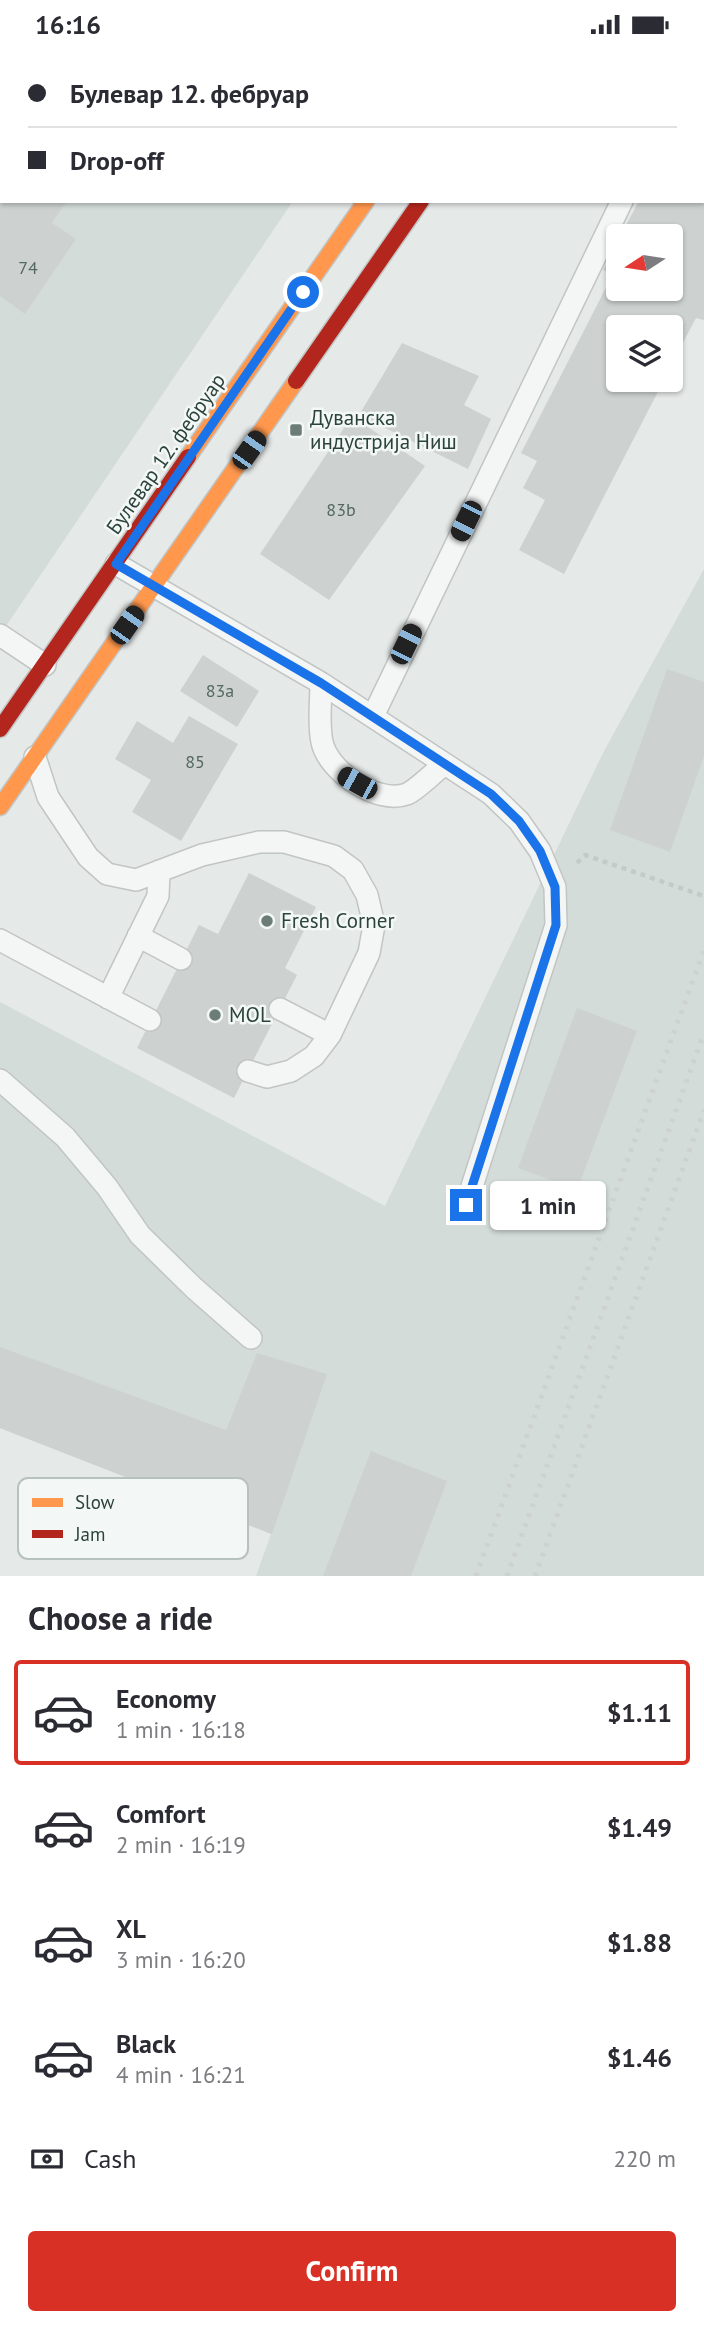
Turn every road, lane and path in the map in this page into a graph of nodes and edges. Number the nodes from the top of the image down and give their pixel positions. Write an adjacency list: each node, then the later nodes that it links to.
1 (365, 203): 4 (main road, Булевар 12. фебруар)
2 (420, 203): 5 (main road)
3 (621, 203): 9 (lane)
4 (116, 564): 5 (lane); 7 (main road, Булевар 12. фебруар)
5 (155, 585): 8 (lane); 11 (main road)
6 (0, 635): 7 (lane)
7 (45, 665): 10 (main road, Булевар 12. фебруар)
8 (321, 683): 9 (lane); 12 (lane)
9 (373, 716): 12 (lane)
10 (0, 730)
11 (35, 757): 13 (main road); 14 (lane)
12 (445, 764): 15 (lane)
13 (0, 807)
14 (159, 871): 17 (lane); 23 (lane)
15 (555, 887): 16 (path); 26 (lane)
16 (704, 896)
17 (138, 936): 19 (lane); 20 (lane)
18 (0, 940): 20 (lane)
19 (181, 959)
20 (108, 998): 22 (lane)
21 (280, 1009): 23 (lane)
22 (150, 1020)
23 (330, 1035): 24 (lane)
24 (248, 1072)
25 (0, 1080): 27 (lane)
26 (466, 1205)
27 (251, 1338)

